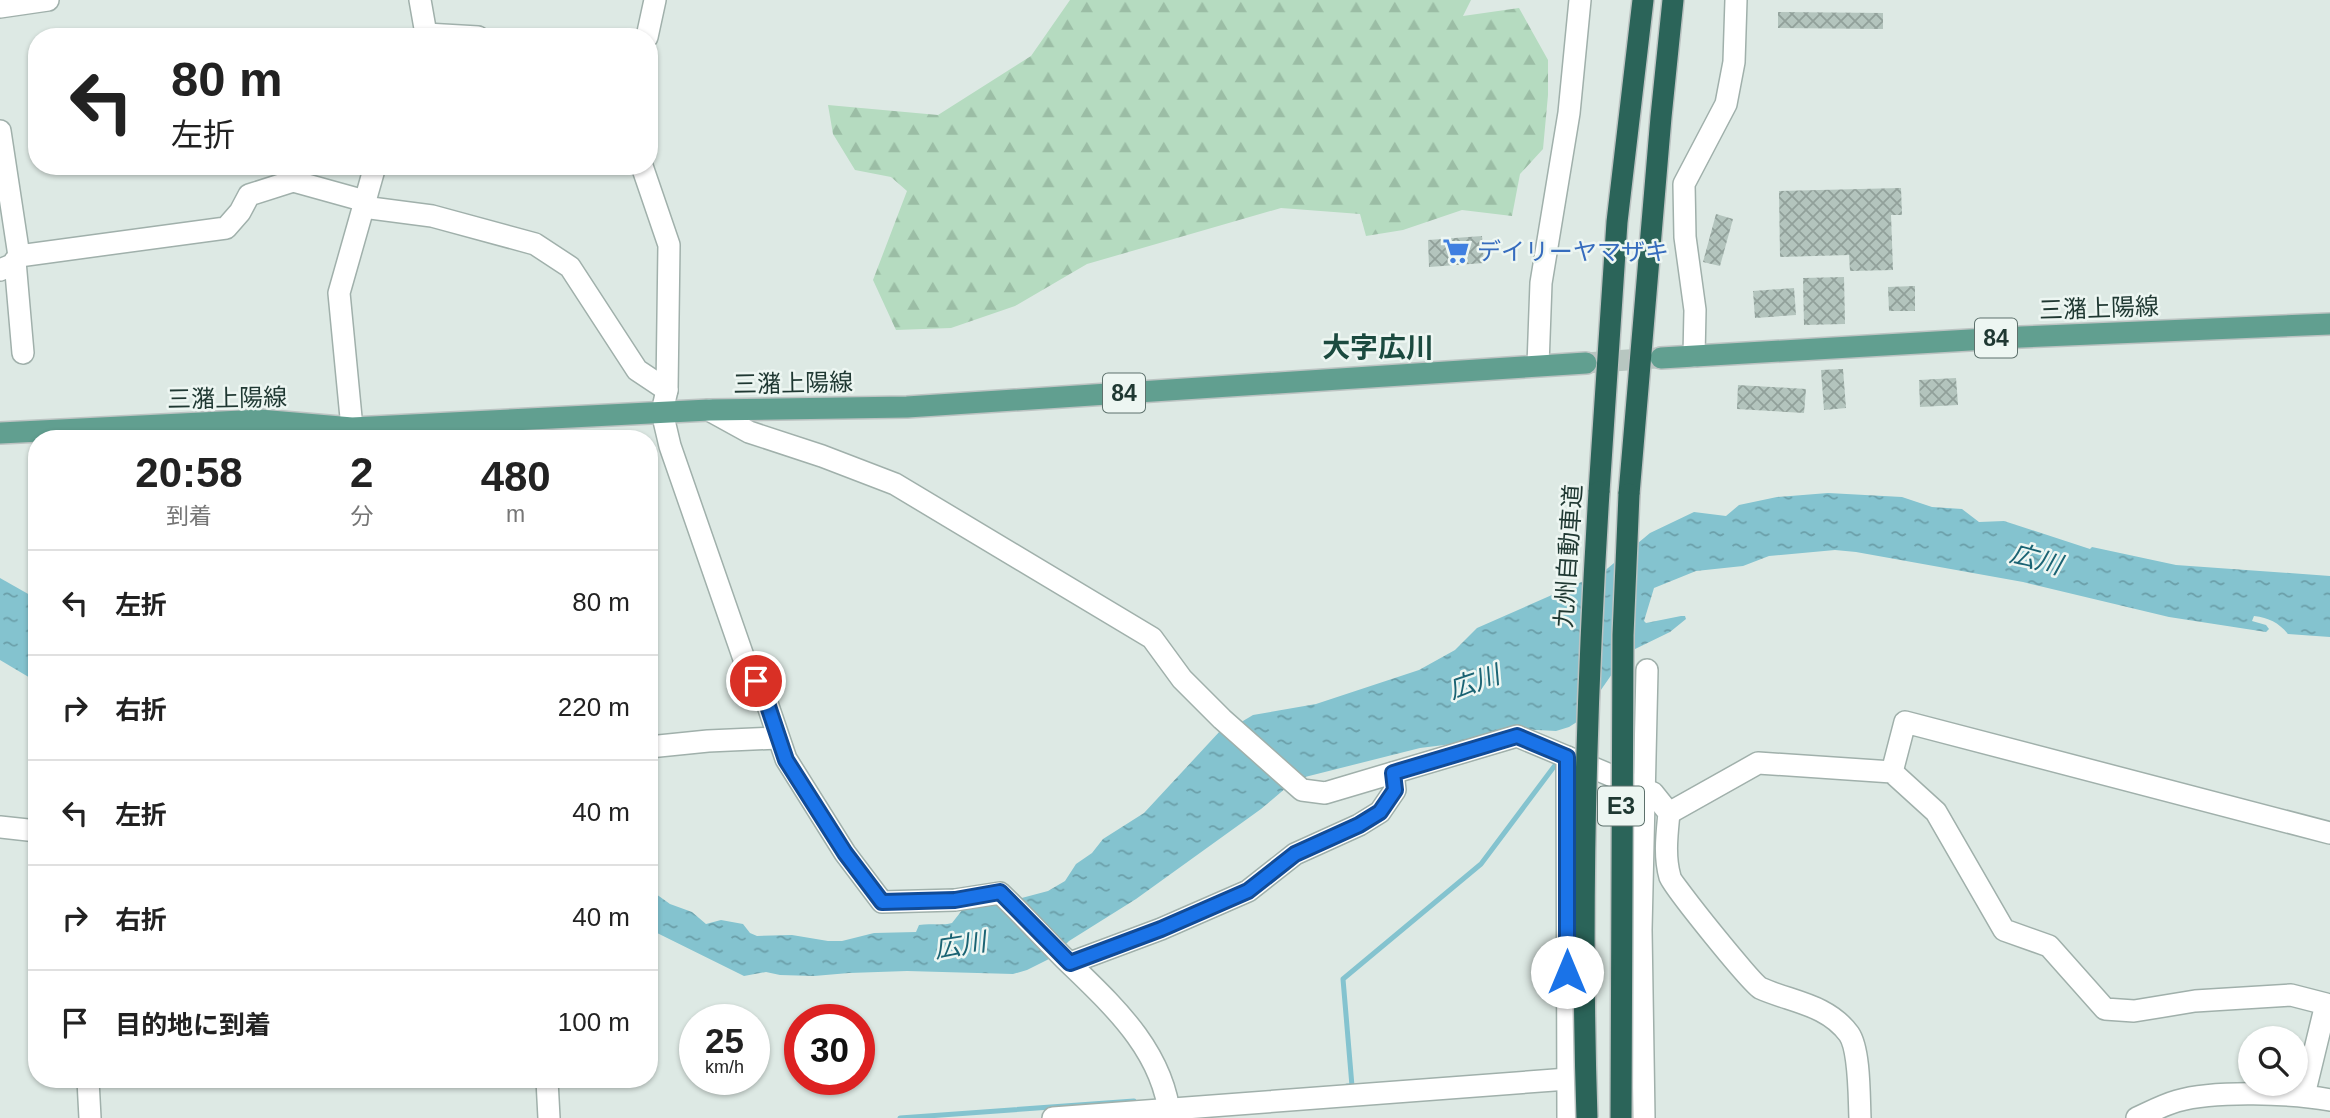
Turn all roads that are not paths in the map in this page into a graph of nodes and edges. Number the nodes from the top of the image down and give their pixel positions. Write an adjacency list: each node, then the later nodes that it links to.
1 (48, 0): 8 (street)
2 (420, 0): 9 (street)
3 (654, 0): 10 (street)
4 (1580, 0): 21 (street)
5 (1643, 0): 53 (highway, 九州自動車道 / E3, bridge)
6 (1674, 0): 54 (highway, E3, bridge)
7 (1736, 0): 18 (street)
8 (0, 7)
9 (424, 28)
10 (649, 28)
11 (0, 131): 15 (street)
12 (372, 175): 14 (street)
13 (645, 175): 22 (street)
14 (364, 204): 15 (street); 22 (street); 25 (street)
15 (11, 262): 17 (street)
16 (2330, 324): 18 (main road, 三潴上陽線 / 84)
17 (23, 353)
18 (1694, 356): 19 (main road, 三潴上陽線 / 84)
19 (1661, 358)
20 (1586, 363): 21 (main road, 三潴上陽線 / 84)
21 (1538, 365): 23 (main road, 三潴上陽線 / 84)
22 (667, 390): 24 (street)
23 (709, 410): 24 (main road, 三潴上陽線 / 84); 34 (street)
24 (662, 412): 25 (main road, 三潴上陽線 / 84); 30 (street)
25 (352, 428): 26 (main road, 三潴上陽線 / 84)
26 (258, 430)
27 (0, 433): 28 (main road, 三潴上陽線 / 84)
28 (28, 433)
29 (1647, 670): 35 (street)
30 (778, 738): 31 (street); 40 (street)
31 (658, 746)
32 (1567, 757): 34 (street); 35 (street); 41 (street)
33 (1892, 772): 36 (street); 39 (street); 42 (street)
34 (1393, 773): 40 (street)
35 (1644, 789): 36 (street); 55 (street)
36 (1669, 813): 56 (street)
37 (0, 827): 38 (street)
38 (28, 830)
39 (2330, 834)
40 (1068, 962): 48 (street)
41 (1568, 1079): 48 (street); 52 (street)
42 (2308, 1079)
43 (88, 1088): 49 (street)
44 (547, 1088): 50 (street)
45 (2238, 1096): 57 (street)
46 (2304, 1096): 47 (street)
47 (2330, 1100)
48 (1169, 1114): 51 (street)
49 (90, 1118)
50 (549, 1118)
51 (1053, 1118)
52 (1568, 1118)
53 (1587, 1118)
54 (1621, 1118)
55 (1644, 1118)
56 (1860, 1118)
57 (2137, 1118)

